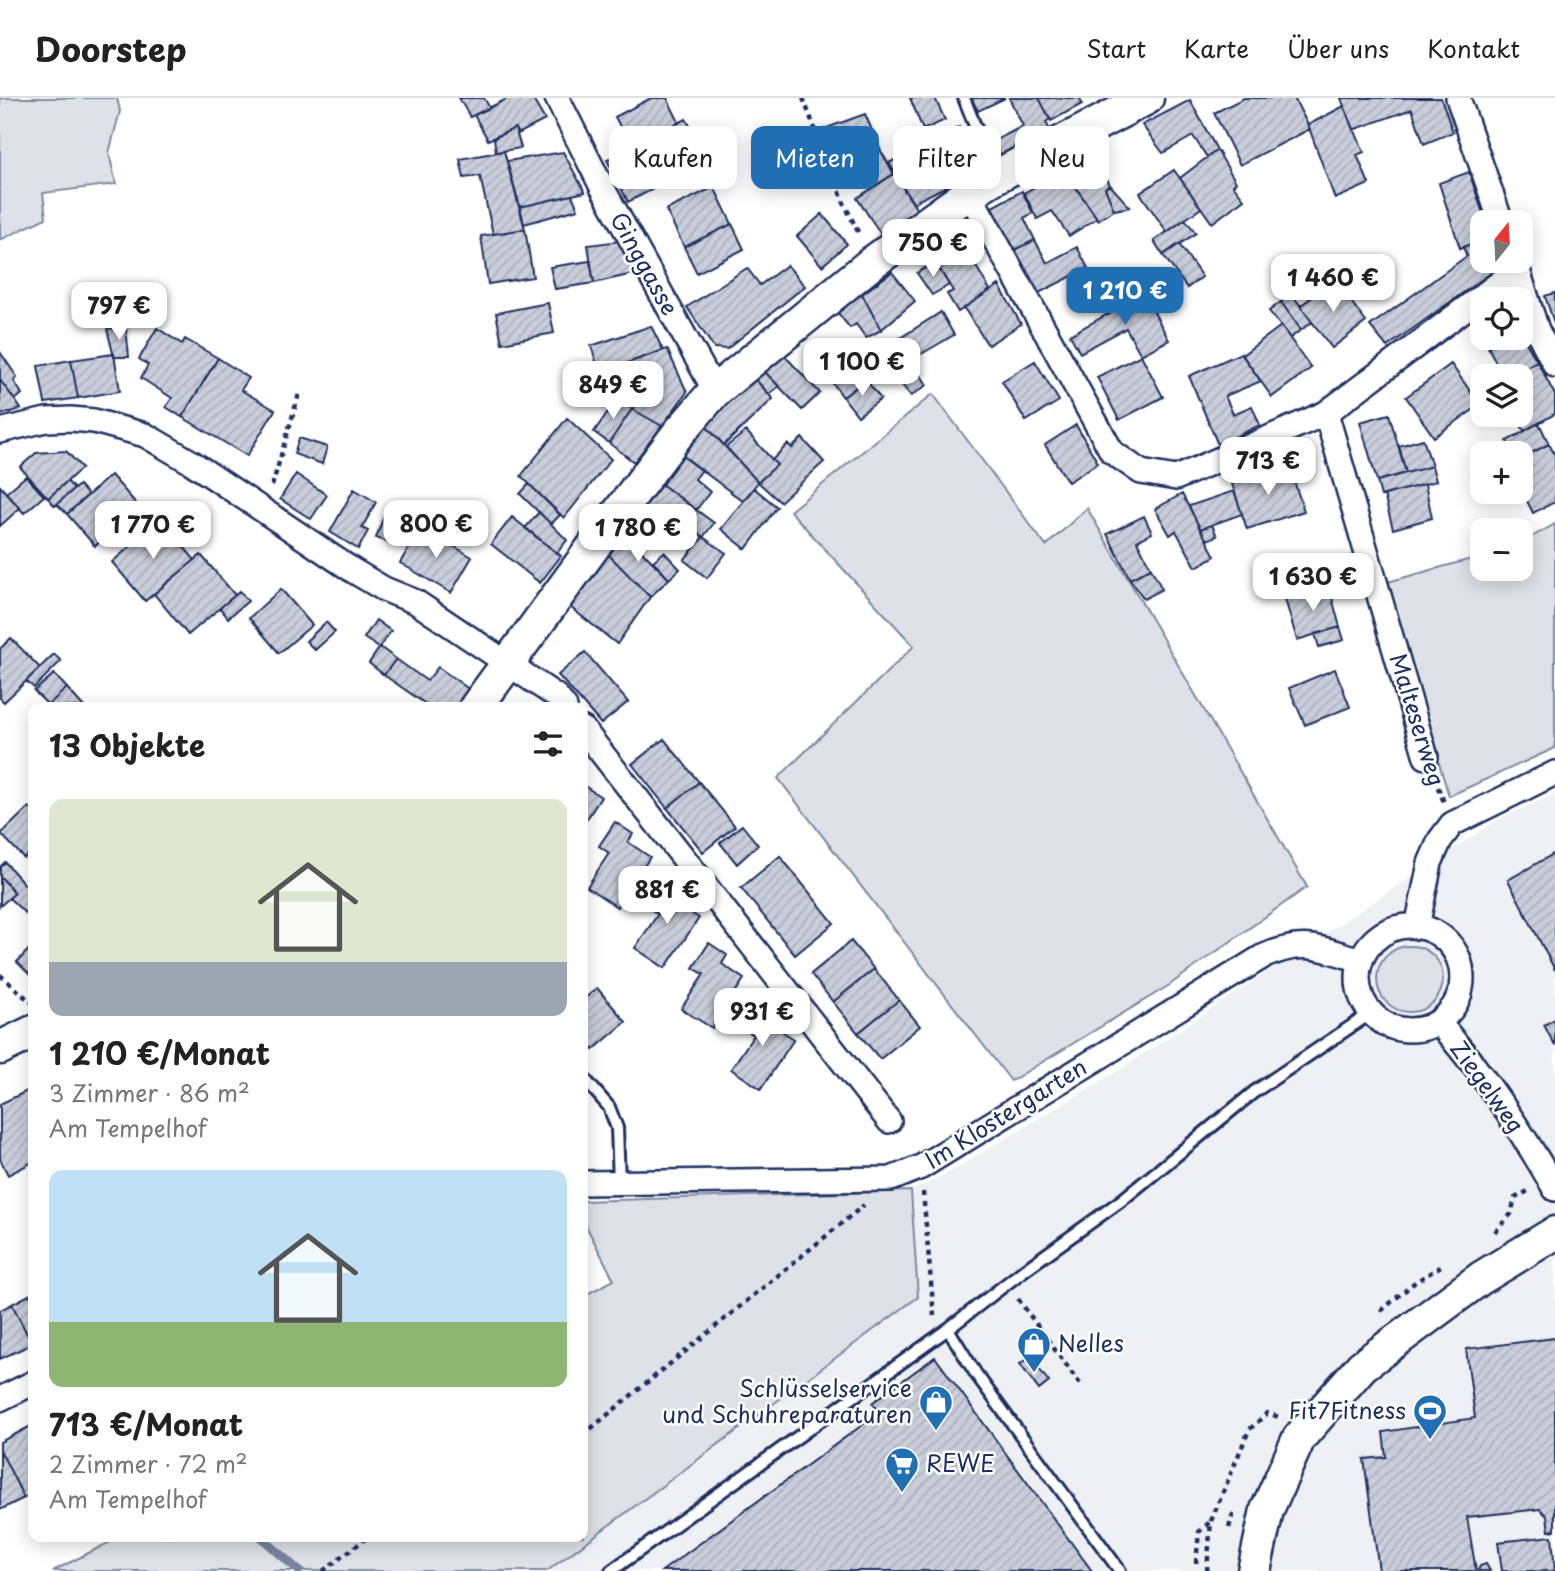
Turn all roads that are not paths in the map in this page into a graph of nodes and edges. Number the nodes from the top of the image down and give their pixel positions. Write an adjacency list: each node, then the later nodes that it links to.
1 (557, 98): 13 (street, Ginggasse)
2 (964, 98): 5 (lane)
3 (1147, 98): 6 (street)
4 (1458, 98): 9 (street)
5 (970, 126)
6 (1001, 175)
7 (976, 189): 13 (street)
8 (984, 189): 14 (street)
9 (1497, 210)
10 (1506, 273): 14 (street)
11 (1518, 273): 12 (street)
12 (1555, 365)
13 (715, 391): 16 (street)
14 (1326, 413): 20 (street, Malteserweg)
15 (0, 431): 16 (street)
16 (507, 662): 17 (street); 18 (street)
17 (479, 702)
18 (561, 702)
19 (588, 736): 29 (street)
20 (1426, 757)
21 (1555, 774): 22 (street)
22 (1417, 927): 23 (street); 25 (street)
23 (1361, 960): 24 (street); 30 (street, Im Klostergarten)
24 (1371, 1013): 25 (street); 34 (lane)
25 (1438, 1022): 32 (street, Ziegelweg)
26 (28, 1034): 27 (street)
27 (0, 1048)
28 (588, 1083): 30 (lane)
29 (889, 1121)
30 (620, 1182): 31 (street, Im Klostergarten)
31 (588, 1183)
32 (1555, 1189)
33 (1555, 1233): 39 (street)
34 (948, 1329): 37 (lane); 38 (lane)
35 (28, 1385): 36 (street)
36 (0, 1399)
37 (611, 1571)
38 (1120, 1571)
39 (1254, 1571)

